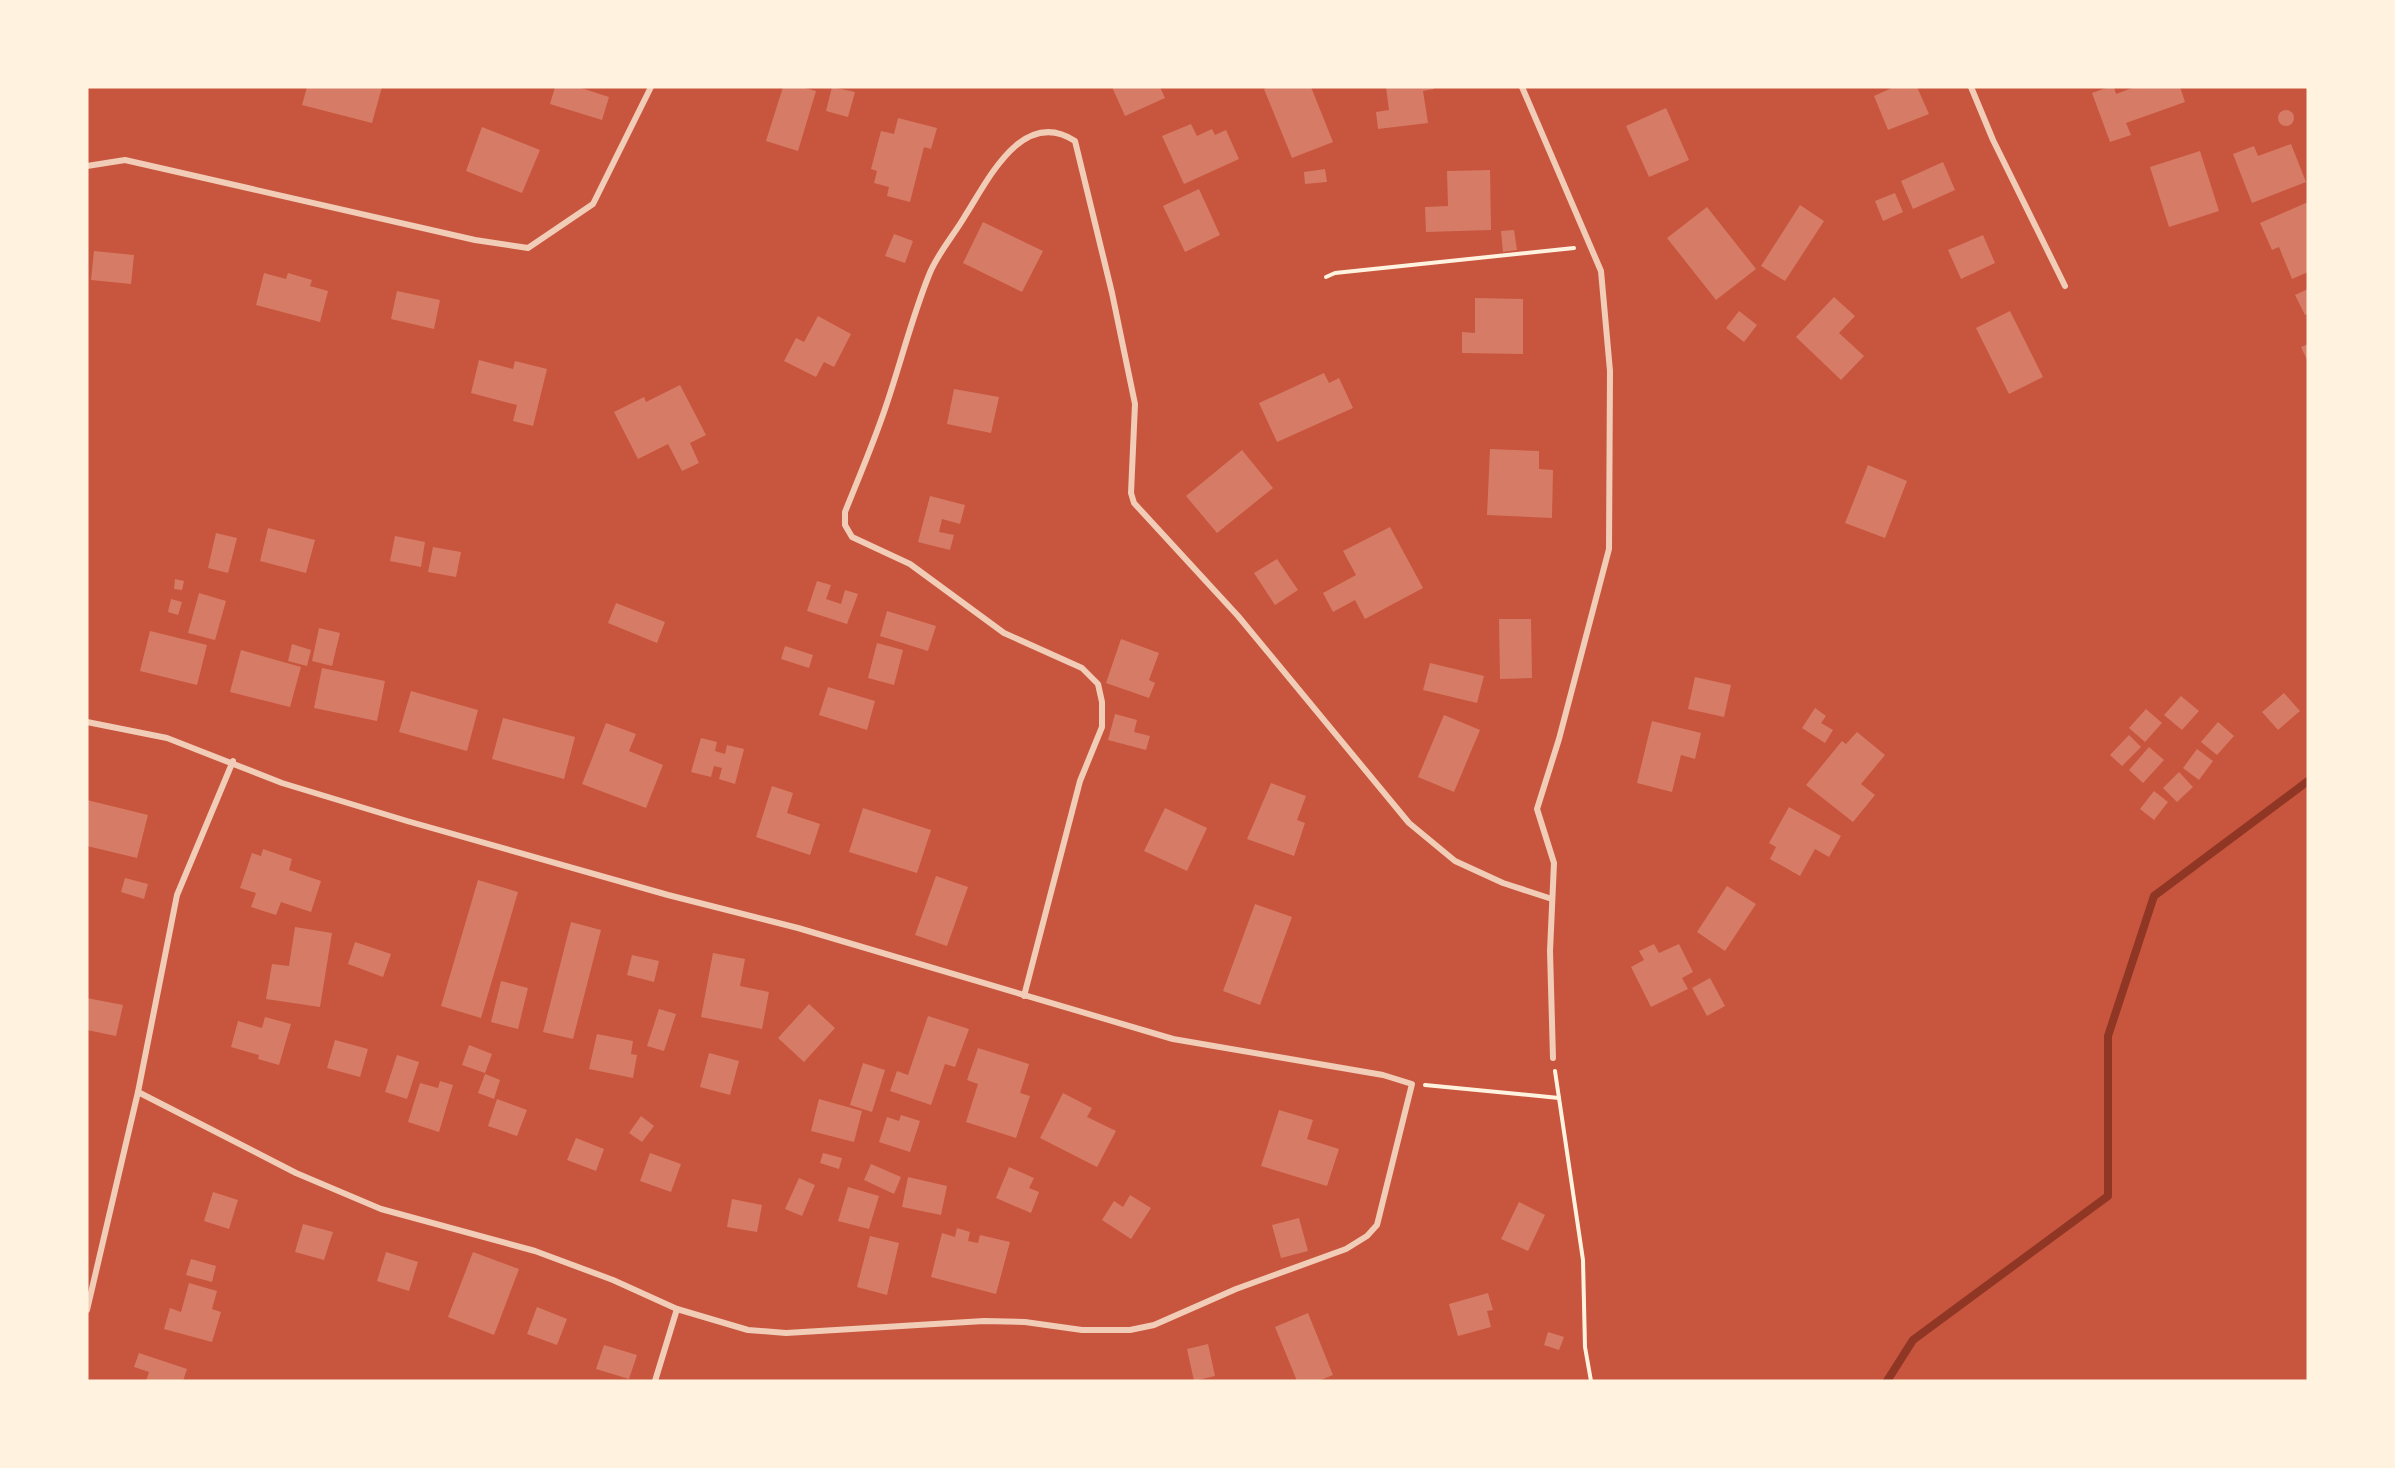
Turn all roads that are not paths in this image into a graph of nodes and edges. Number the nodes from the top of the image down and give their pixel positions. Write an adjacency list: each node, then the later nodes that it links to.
1 (651, 87): 4 (street)
2 (1522, 87): 8 (street)
3 (1971, 87): 5 (street)
4 (87, 166)
5 (2065, 286)
6 (87, 722): 7 (street)
7 (233, 761): 9 (street); 11 (street)
8 (1552, 899): 9 (street); 10 (street)
9 (1024, 996): 12 (street)
10 (1553, 1059)
11 (138, 1092): 12 (street); 13 (street)
12 (677, 1309): 14 (street)
13 (87, 1310)
14 (655, 1381)

